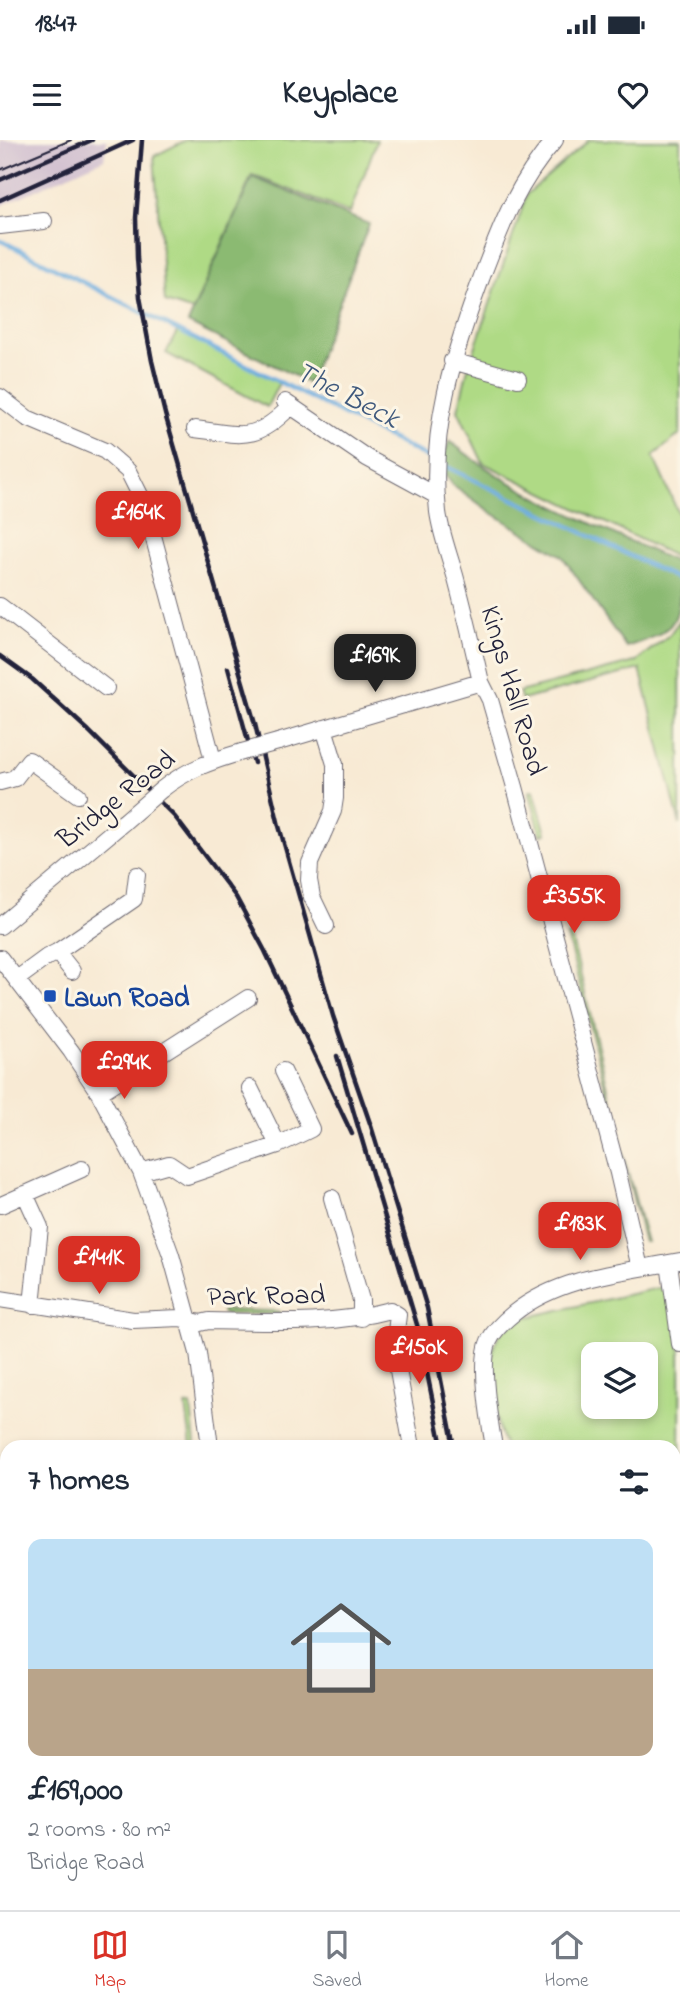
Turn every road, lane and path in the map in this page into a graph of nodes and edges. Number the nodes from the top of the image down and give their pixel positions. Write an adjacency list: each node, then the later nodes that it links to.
1 (555, 140): 4 (street, Kings Hall Road)
2 (44, 221): 3 (street)
3 (0, 226)
4 (452, 361): 5 (street); 8 (street, Kings Hall Road)
5 (518, 379)
6 (0, 397): 13 (street)
7 (195, 429): 8 (street)
8 (437, 496): 10 (street, Kings Hall Road)
9 (0, 606): 11 (street)
10 (481, 682): 12 (street, Bridge Road); 34 (street, Kings Hall Road)
11 (106, 688)
12 (324, 728): 13 (street, Bridge Road, bridge); 18 (street)
13 (213, 760): 17 (street, Bridge Road, bridge)
14 (0, 782): 15 (street)
15 (78, 795)
16 (137, 875): 19 (street)
17 (0, 926)
18 (326, 926)
19 (57, 952): 21 (street); 22 (street)
20 (0, 958): 22 (street)
21 (72, 971)
22 (17, 979): 26 (street)
23 (248, 998): 26 (street)
24 (282, 1071): 27 (street)
25 (250, 1088): 27 (street)
26 (99, 1093): 29 (street)
27 (278, 1145): 29 (street)
28 (82, 1169): 30 (street)
29 (141, 1172): 38 (street)
30 (25, 1194): 32 (street); 36 (street)
31 (332, 1198): 37 (street)
32 (1, 1205)
33 (675, 1262): 34 (street); 39 (street)
34 (640, 1268): 42 (street)
35 (0, 1299): 36 (street, Park Road)
36 (32, 1305): 38 (street, Park Road)
37 (361, 1318): 38 (street, Park Road); 41 (street, Park Road)
38 (189, 1321): 40 (street)
39 (680, 1344)
40 (209, 1440)
41 (411, 1440)
42 (493, 1440)

